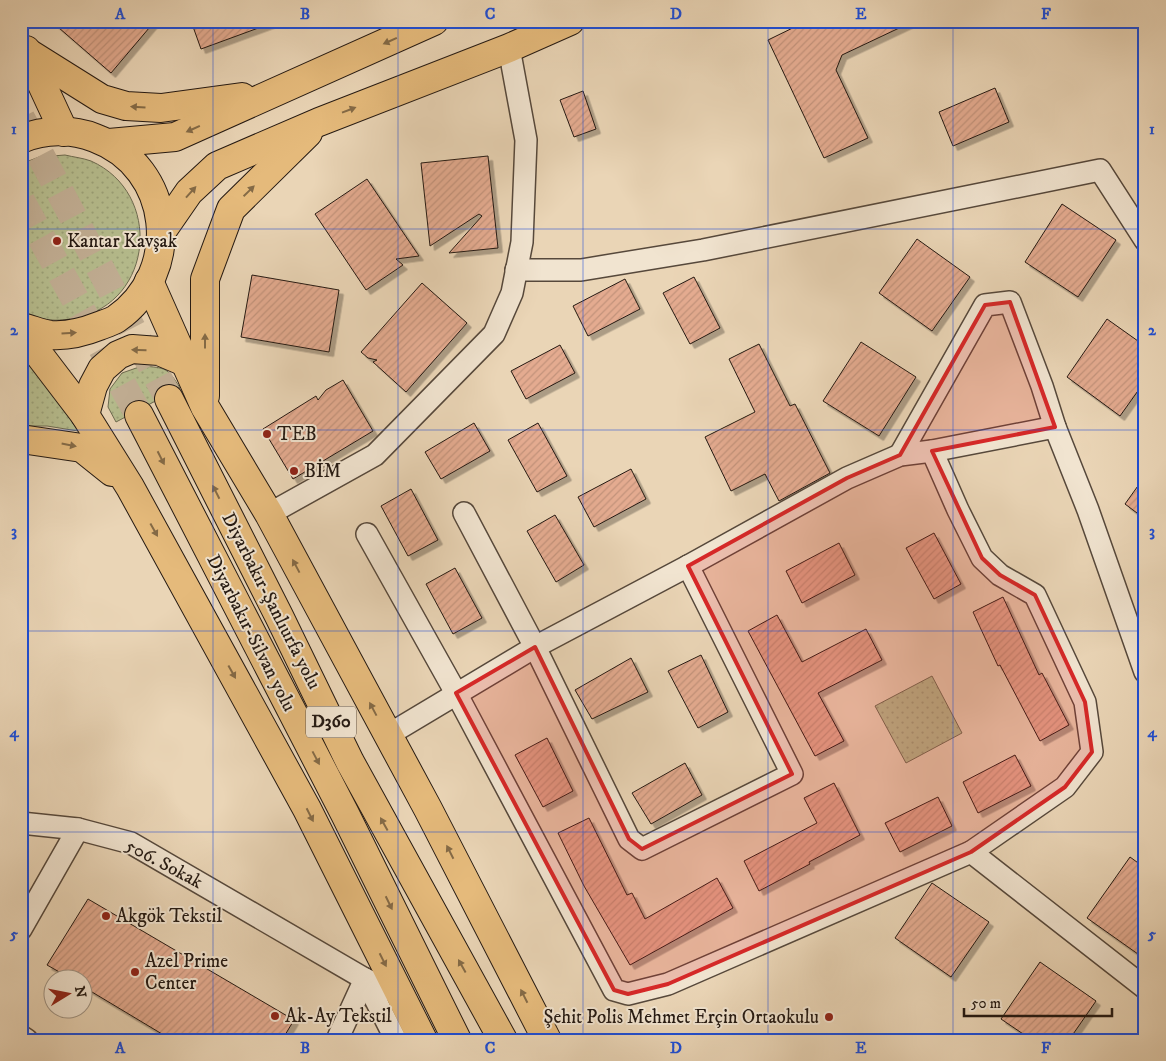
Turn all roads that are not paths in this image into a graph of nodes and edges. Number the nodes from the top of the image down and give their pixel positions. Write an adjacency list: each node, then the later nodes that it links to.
1 (434, 21): 5 (highway, one-way to 5)
2 (570, 21): 4 (highway)
3 (24, 47): 5 (highway, one-way to 3); 7 (highway)
4 (509, 48): 6 (highway, one-way to 4); 12 (street)
5 (290, 86): 9 (highway, one-way to 9)
6 (319, 122): 10 (highway, one-way to 6); 18 (highway, one-way to 6)
7 (64, 132): 8 (highway); 9 (highway)
8 (21, 138)
9 (109, 143): 10 (highway)
10 (162, 232): 13 (highway)
11 (1145, 240): 12 (street)
12 (516, 270): 27 (street)
13 (149, 281): 14 (highway, one-way to 13); 16 (highway)
14 (21, 327)
15 (21, 331): 20 (highway)
16 (186, 362): 18 (highway); 20 (highway, one-way to 20)
17 (168, 399): 47 (highway, Diyarbakır-Şanlıurfa yolu / D360, one-way to 17)
18 (205, 407): 27 (highway)
19 (139, 414): 46 (highway, Diyarbakır-Silvan yolu / D360, one-way to 46)
20 (85, 416): 25 (highway)
21 (1055, 427): 23 (street); 24 (street); 31 (street)
22 (21, 439): 25 (highway, one-way to 25)
23 (932, 451): 24 (street); 36 (street)
24 (900, 455): 29 (street)
25 (130, 487): 40 (highway, one-way to 40)
26 (464, 513): 30 (street)
27 (269, 514): 33 (highway, one-way to 27)
28 (368, 534): 32 (street)
29 (688, 566): 30 (street); 30 (street)
30 (535, 647): 32 (street)
31 (1145, 672)
32 (456, 693): 33 (street); 36 (street)
33 (388, 735): 48 (highway, one-way to 33)
34 (21, 823): 35 (street, 506. Sokak)
35 (78, 829): 37 (street); 38 (street, 506. Sokak)
36 (971, 852): 39 (street)
37 (21, 928)
38 (365, 979): 40 (street, 506. Sokak); 43 (street); 44 (street)
39 (1145, 988)
40 (400, 995): 45 (highway)
41 (21, 1036): 42 (street)
42 (27, 1040)
43 (337, 1040)
44 (396, 1040)
45 (423, 1040)
46 (457, 1040)
47 (503, 1040)
48 (546, 1040)

